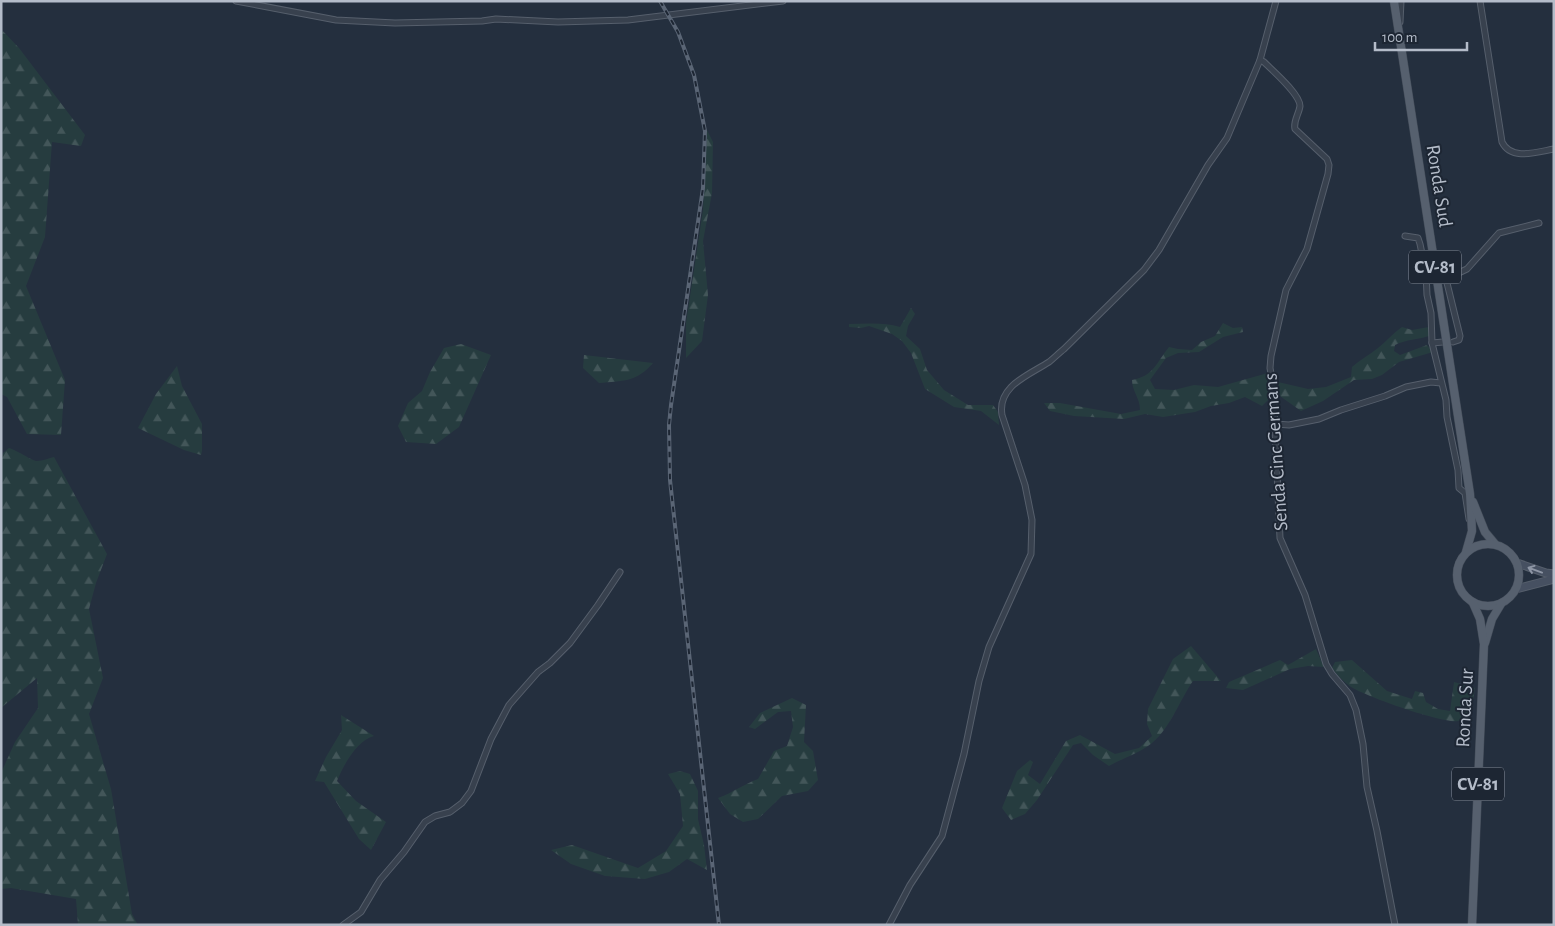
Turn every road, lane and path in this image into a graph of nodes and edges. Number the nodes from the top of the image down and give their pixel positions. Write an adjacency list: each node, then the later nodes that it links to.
1 (236, 1): 2 (street)
2 (783, 1)
3 (1276, 1): 8 (street)
4 (1394, 1): 7 (main road, Ronda Sud / CV-81)
5 (1401, 1): 7 (street)
6 (1480, 1): 9 (street)
7 (1400, 40): 17 (main road, Ronda Sud / CV-81)
8 (1260, 60): 16 (street, Senda Cinc Germans); 30 (street)
9 (1554, 149)
10 (1539, 223): 13 (street)
11 (1405, 236): 14 (street)
12 (1443, 342): 14 (street)
13 (1453, 342)
14 (1432, 343): 15 (street)
15 (1440, 383): 16 (street); 18 (street)
16 (1276, 424): 31 (street, Senda Cinc Germans)
17 (1470, 494): 18 (main road, CV-81); 19 (main road, CV-81)
18 (1472, 531): 20 (main road, CV-81)
19 (1495, 544): 20 (main road); 21 (main road, CV-81)
20 (1466, 552): 26 (main road, CV-81)
21 (1516, 563): 23 (street, one-way to 21); 25 (main road)
22 (620, 572): 29 (street)
23 (1554, 574)
24 (1554, 579): 25 (street)
25 (1516, 589): 27 (main road, CV-81)
26 (1473, 603): 27 (main road); 28 (main road, CV-81)
27 (1501, 604): 28 (main road, CV-81)
28 (1484, 644): 32 (main road, Ronda Sur / CV-81)
29 (343, 925)
30 (890, 925)
31 (1395, 925)
32 (1472, 925)

